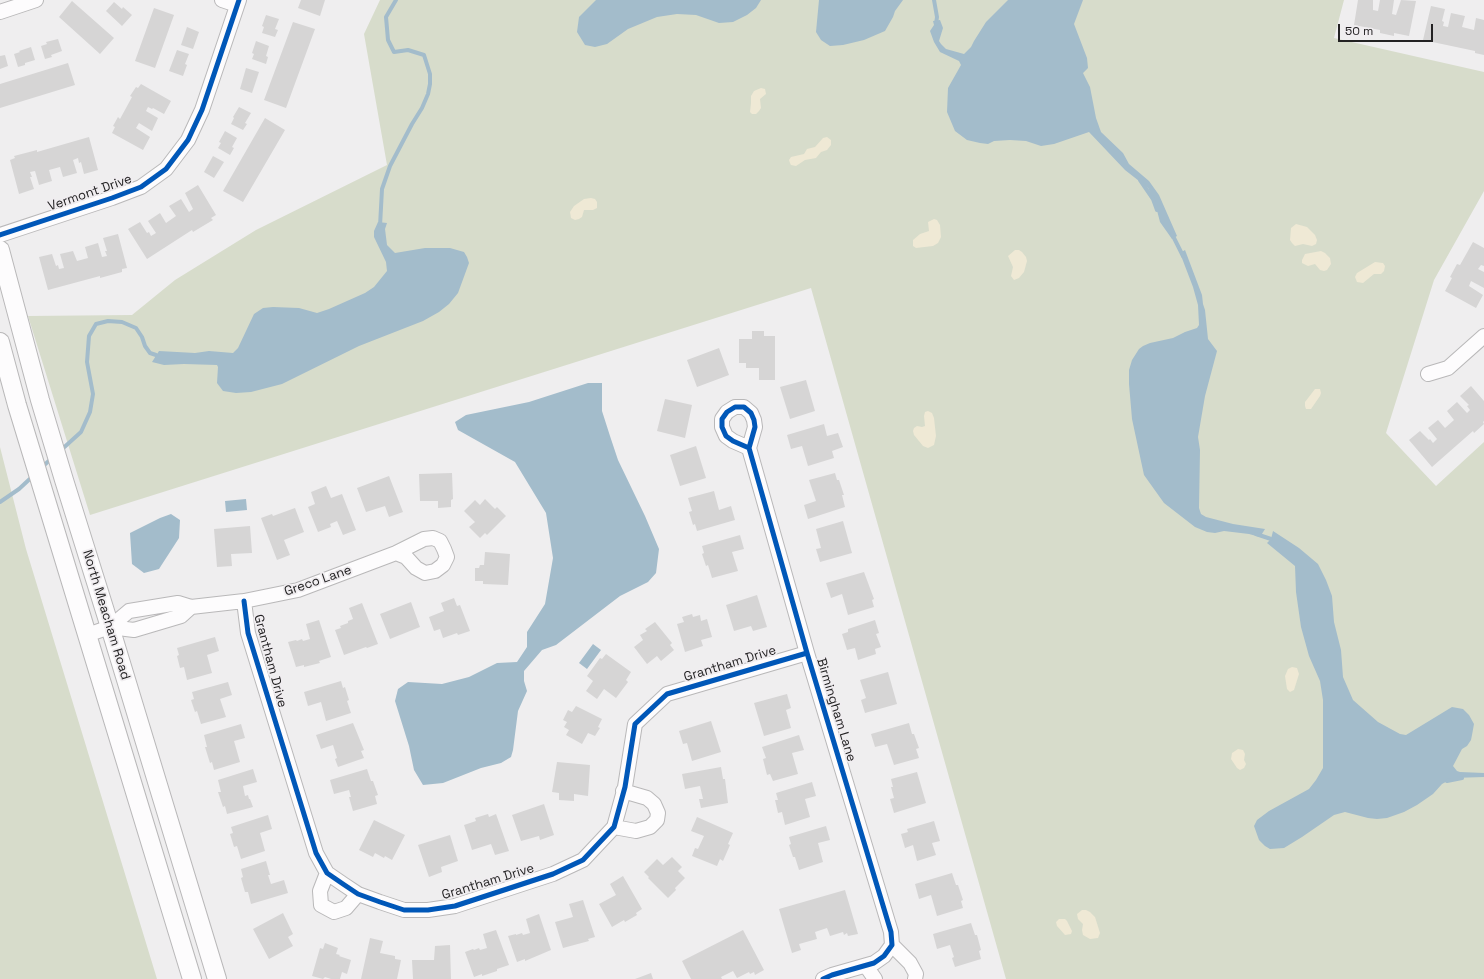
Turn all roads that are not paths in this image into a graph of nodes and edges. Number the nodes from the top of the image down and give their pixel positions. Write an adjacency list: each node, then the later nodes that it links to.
1 (36, 0): 4 (street)
2 (222, 0): 3 (street)
3 (238, 3): 5 (street, Vermont Drive)
4 (0, 12)
5 (0, 235)
6 (0, 250): 14 (main road, North Meacham Road)
7 (1484, 336): 9 (street)
8 (0, 342): 15 (main road, North Meacham Road)
9 (1428, 374)
10 (749, 448): 16 (street, Birmingham Lane)
11 (396, 553): 12 (street, Greco Lane)
12 (244, 601): 13 (street, Greco Lane); 19 (street, Grantham Drive)
13 (191, 607): 14 (street, Greco Lane); 14 (street, Greco Lane)
14 (110, 627): 15 (street); 24 (main road, North Meacham Road)
15 (87, 635): 23 (main road, North Meacham Road)
16 (807, 653): 17 (street, Grantham Drive); 21 (street, Birmingham Lane)
17 (623, 791): 18 (street, Grantham Drive); 18 (street)
18 (614, 827): 20 (street, Grantham Drive)
19 (327, 873): 20 (street, Grantham Drive); 20 (street)
20 (358, 894)
21 (892, 945): 22 (street); 27 (street)
22 (866, 966): 25 (street); 26 (street)
23 (192, 979)
24 (217, 979)
25 (823, 979)
26 (875, 979)
27 (915, 979)

